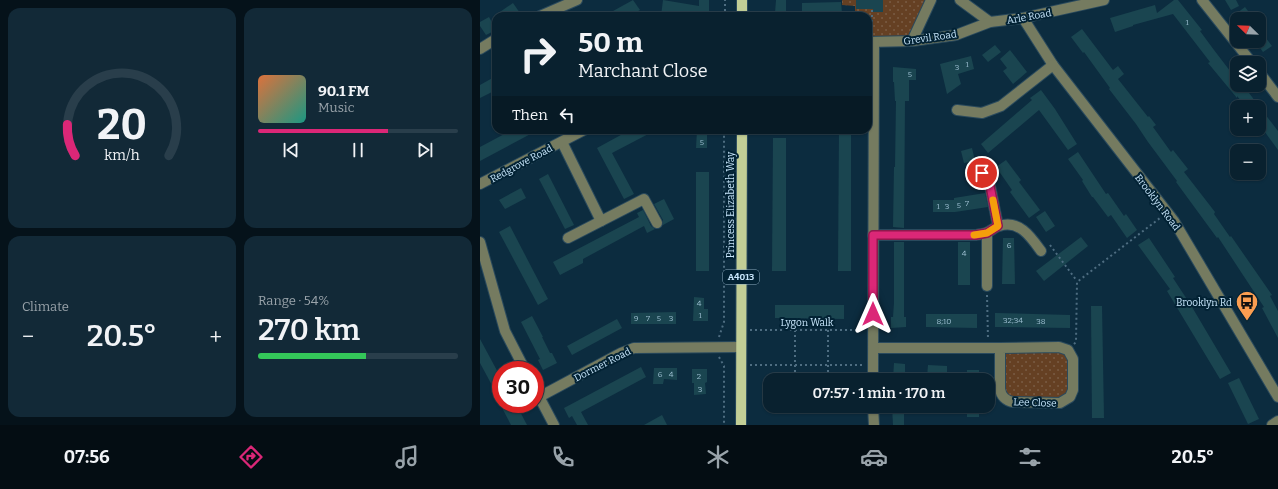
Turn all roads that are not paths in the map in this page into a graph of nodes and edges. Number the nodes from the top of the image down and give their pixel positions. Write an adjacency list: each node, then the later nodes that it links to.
1 (576, 0): 7 (street)
2 (742, 0): 8 (main road)
3 (931, 0): 11 (street)
4 (960, 0): 10 (street)
5 (1104, 0): 9 (street, Arle Road)
6 (1202, 0): 15 (street)
7 (549, 12)
8 (742, 12)
9 (1023, 18): 10 (street, Arle Road); 16 (street, Brooklyn Road)
10 (990, 22): 11 (street, Grevil Road)
11 (912, 41): 13 (street, Grevil Road)
12 (492, 42): 14 (street)
13 (872, 42)
14 (480, 49)
15 (1246, 56)
16 (1053, 65): 19 (street); 41 (street, Brooklyn Road)
17 (1266, 81): 18 (street)
18 (1278, 97)
19 (957, 110)
20 (577, 134): 23 (street, Redgrove Road)
21 (742, 134): 35 (main road, Princess Elizabeth Way / A4013)
22 (872, 134): 30 (street)
23 (562, 142): 25 (street, Redgrove Road); 26 (street, Redgrove Road)
24 (982, 173): 28 (street)
25 (480, 184)
26 (601, 221): 27 (street); 31 (street)
27 (657, 223)
28 (998, 226): 29 (street); 33 (street)
29 (987, 233): 30 (street); 34 (street)
30 (873, 235): 36 (street)
31 (568, 238)
32 (480, 242): 38 (street)
33 (1041, 251)
34 (987, 286)
35 (741, 347): 40 (street, Dormer Road); 46 (main road, Princess Elizabeth Way / A4013)
36 (874, 348): 37 (street); 39 (street)
37 (1000, 348): 37 (street, Lee Close)
38 (520, 361)
39 (873, 373)
40 (544, 390)
41 (1278, 397)
42 (544, 406): 45 (street)
43 (874, 413): 47 (street)
44 (1278, 421): 48 (street)
45 (554, 425)
46 (741, 425)
47 (874, 425)
48 (1272, 425)

